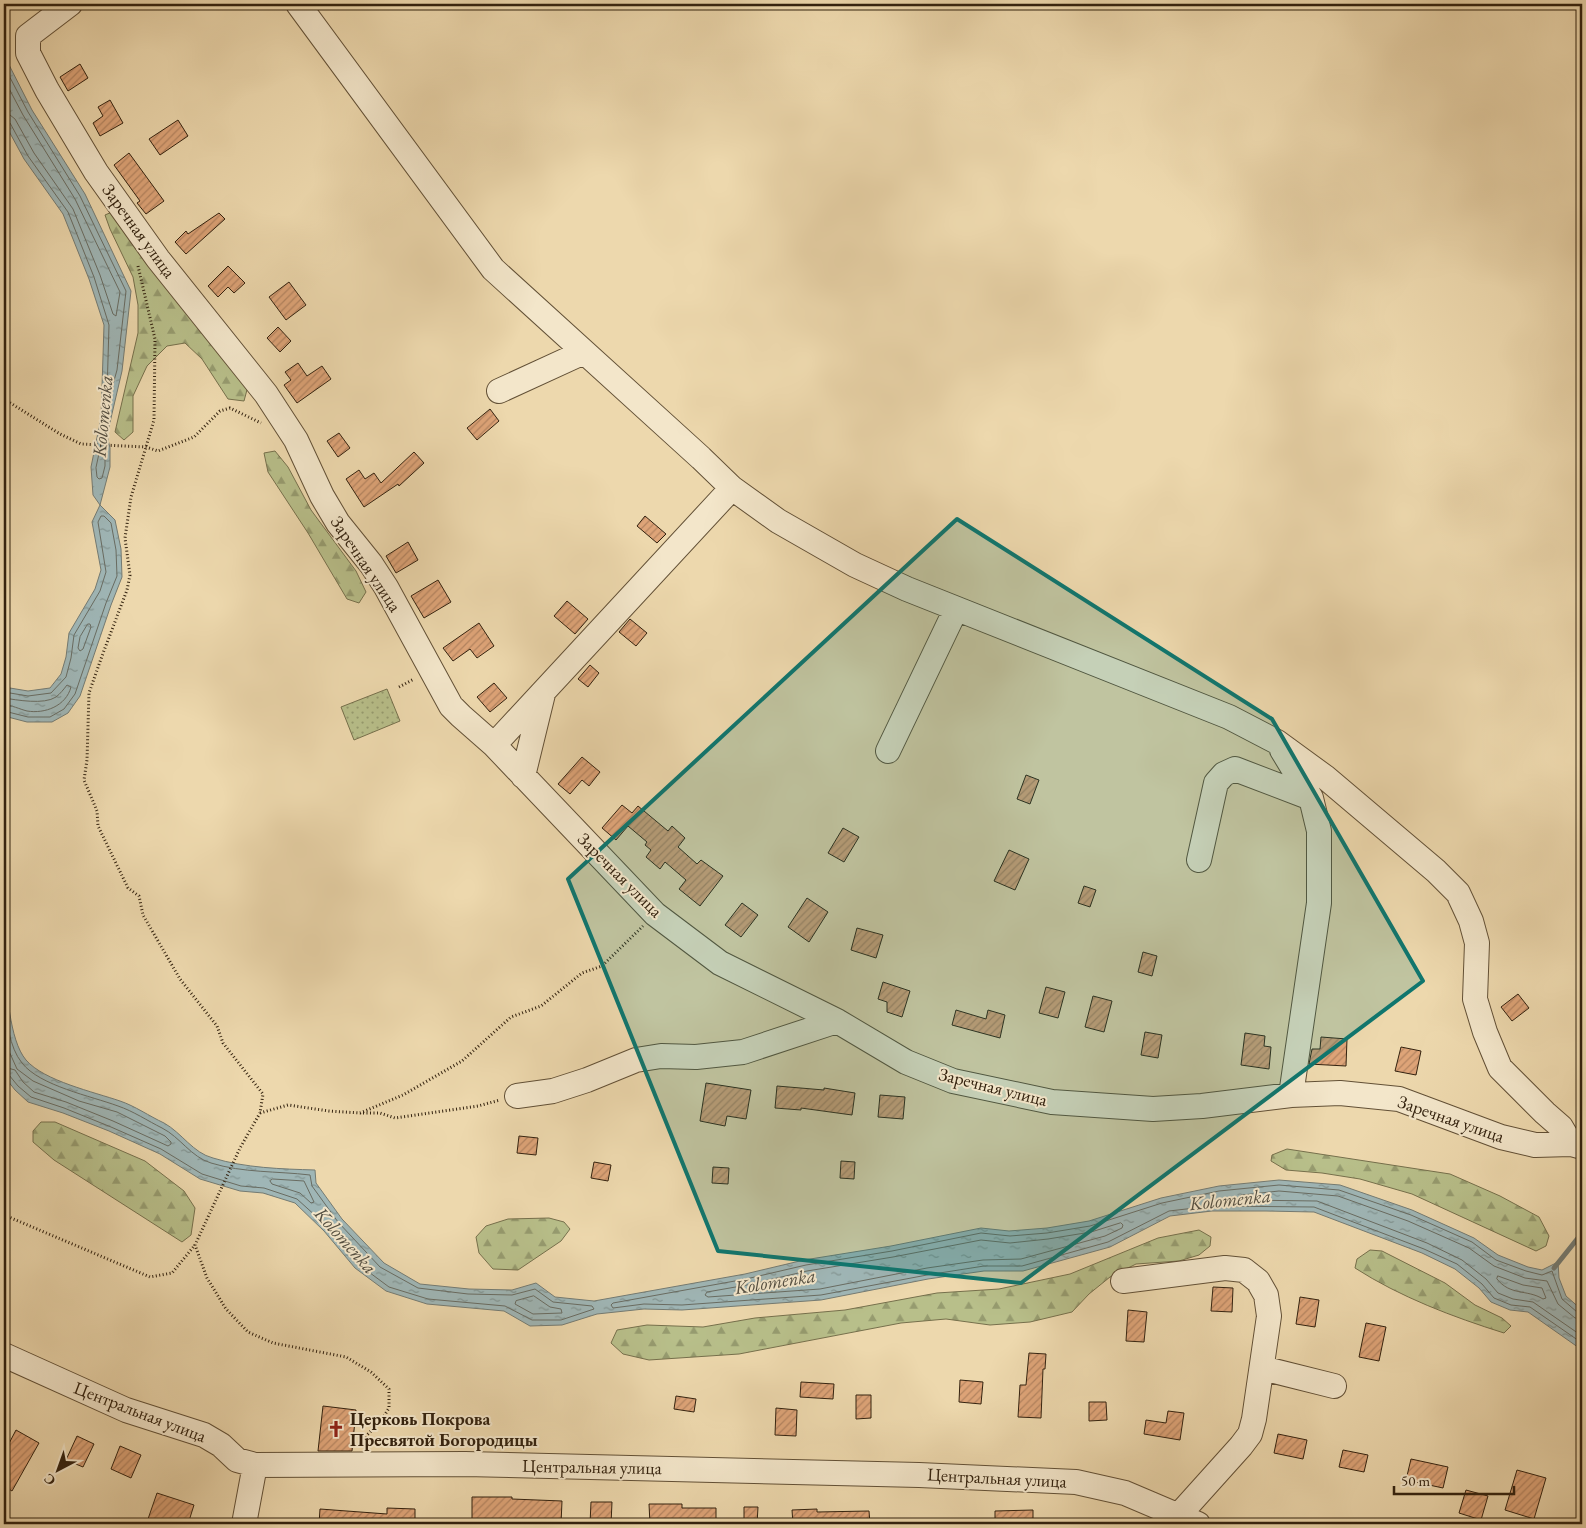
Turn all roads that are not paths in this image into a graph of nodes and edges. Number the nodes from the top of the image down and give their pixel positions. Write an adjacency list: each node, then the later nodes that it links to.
1 (70, 4): 9 (street, Заречная улица)
2 (298, 4): 3 (street)
3 (584, 352): 4 (street); 5 (street)
4 (499, 391)
5 (732, 488): 6 (street); 7 (street)
6 (956, 609): 8 (street); 10 (street)
7 (543, 692): 9 (street); 11 (street)
8 (1278, 742): 12 (street); 17 (street)
9 (494, 745): 11 (street, Заречная улица)
10 (888, 752)
11 (523, 776): 14 (street, Заречная улица)
12 (1311, 798): 13 (street); 16 (street)
13 (1199, 860)
14 (837, 1021): 15 (street); 16 (street, Заречная улица)
15 (517, 1096)
16 (1291, 1096): 17 (street, Заречная улица)
17 (1577, 1146)
18 (1123, 1281): 20 (street)
19 (4, 1356): 22 (street, Центральная улица)
20 (1262, 1368): 21 (street); 23 (street)
21 (1334, 1386)
22 (255, 1465): 23 (street, Центральная улица); 24 (street)
23 (1184, 1521)
24 (244, 1524)

